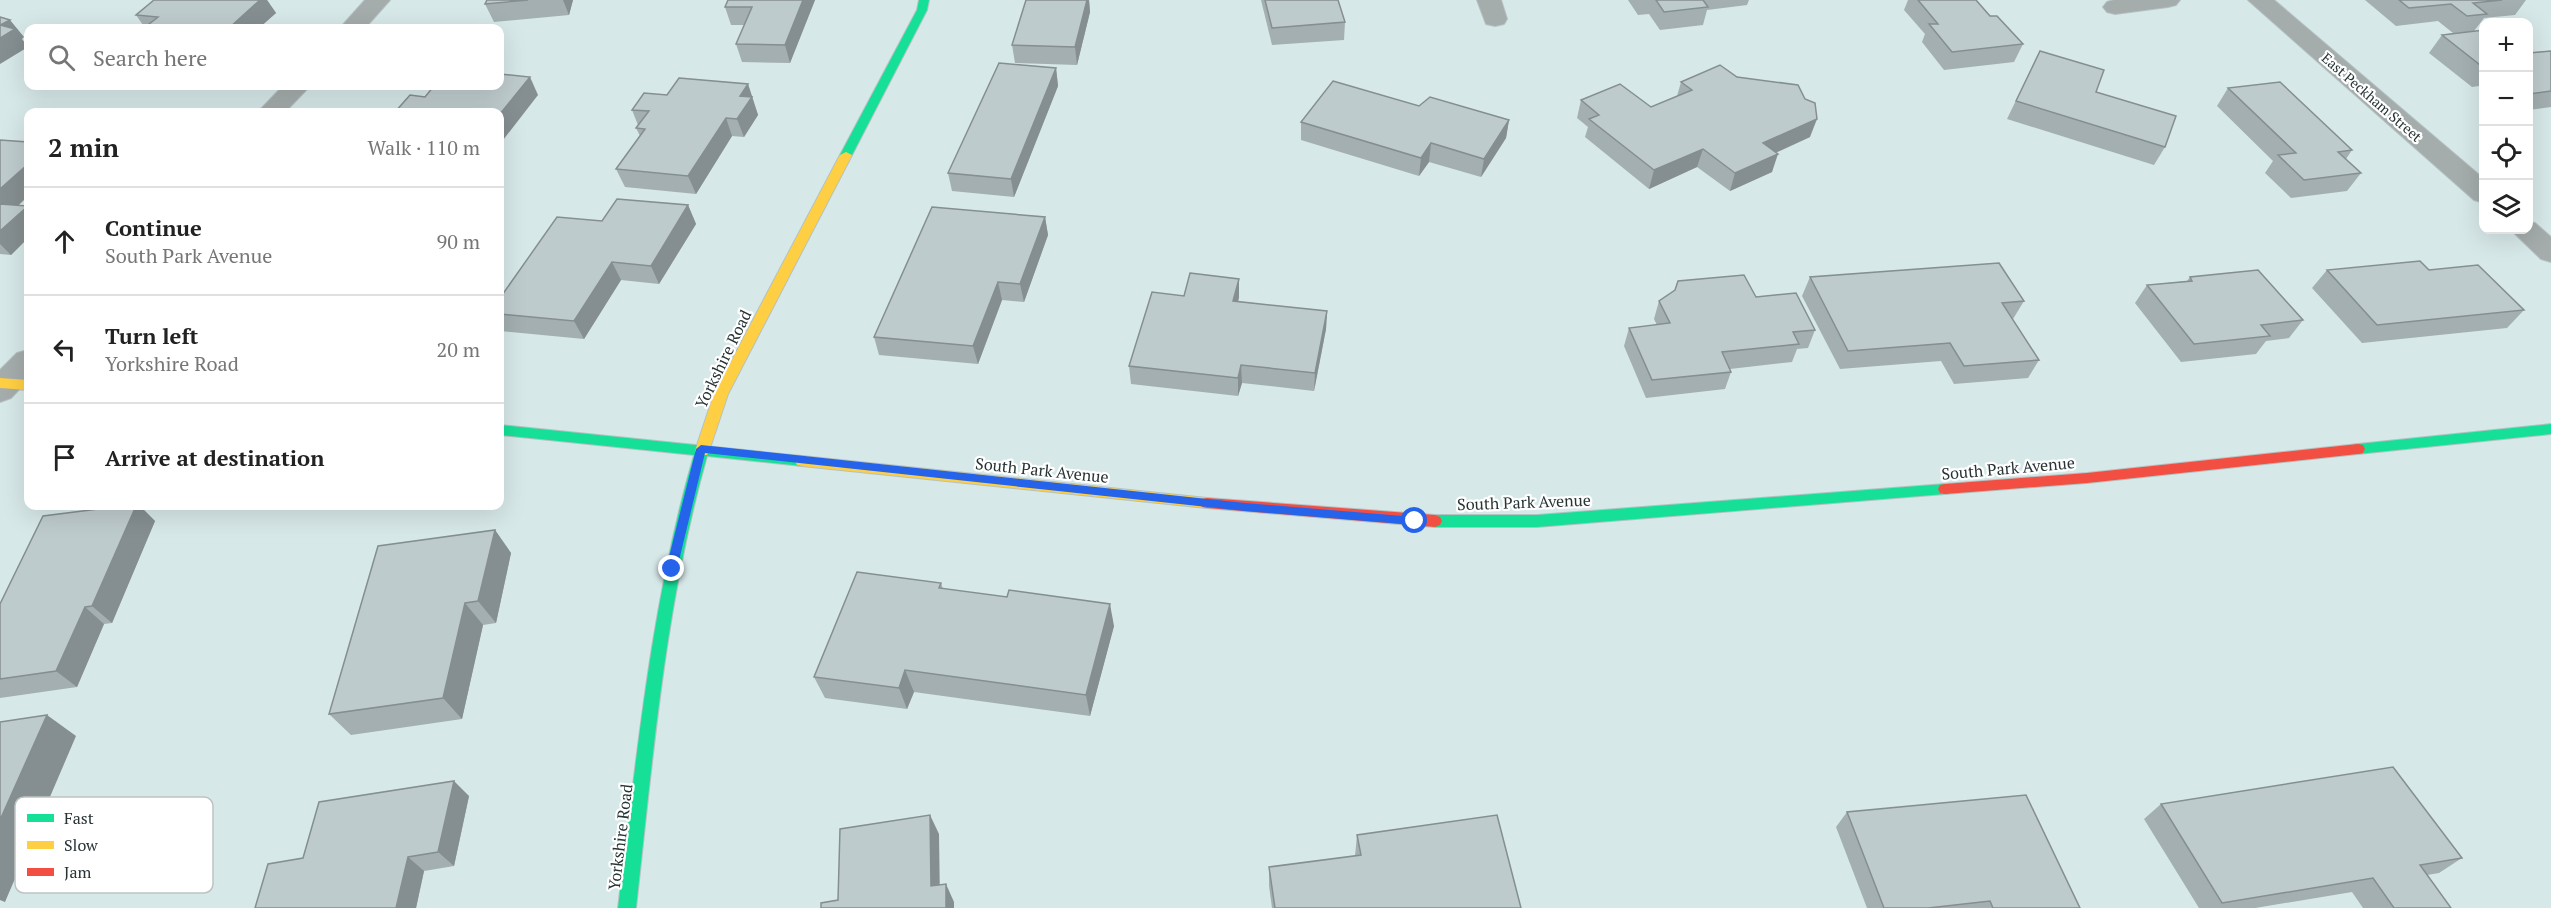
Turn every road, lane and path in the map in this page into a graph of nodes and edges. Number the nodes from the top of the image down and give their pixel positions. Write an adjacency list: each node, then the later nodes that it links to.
1 (378, 0): 6 (street)
2 (924, 0): 16 (main road, Yorkshire Road)
3 (2169, 0): 5 (street)
4 (2260, 0): 9 (street, East Peckham Street)
5 (2115, 7)
6 (356, 24)
7 (293, 90): 8 (street)
8 (275, 108)
9 (2479, 190)
10 (2530, 234): 11 (street)
11 (2551, 252)
12 (24, 366): 13 (street)
13 (8, 385)
14 (2551, 429): 16 (main road, South Park Avenue)
15 (504, 430): 16 (main road, South Park Avenue)
16 (701, 449): 17 (main road, Yorkshire Road)
17 (627, 908)

